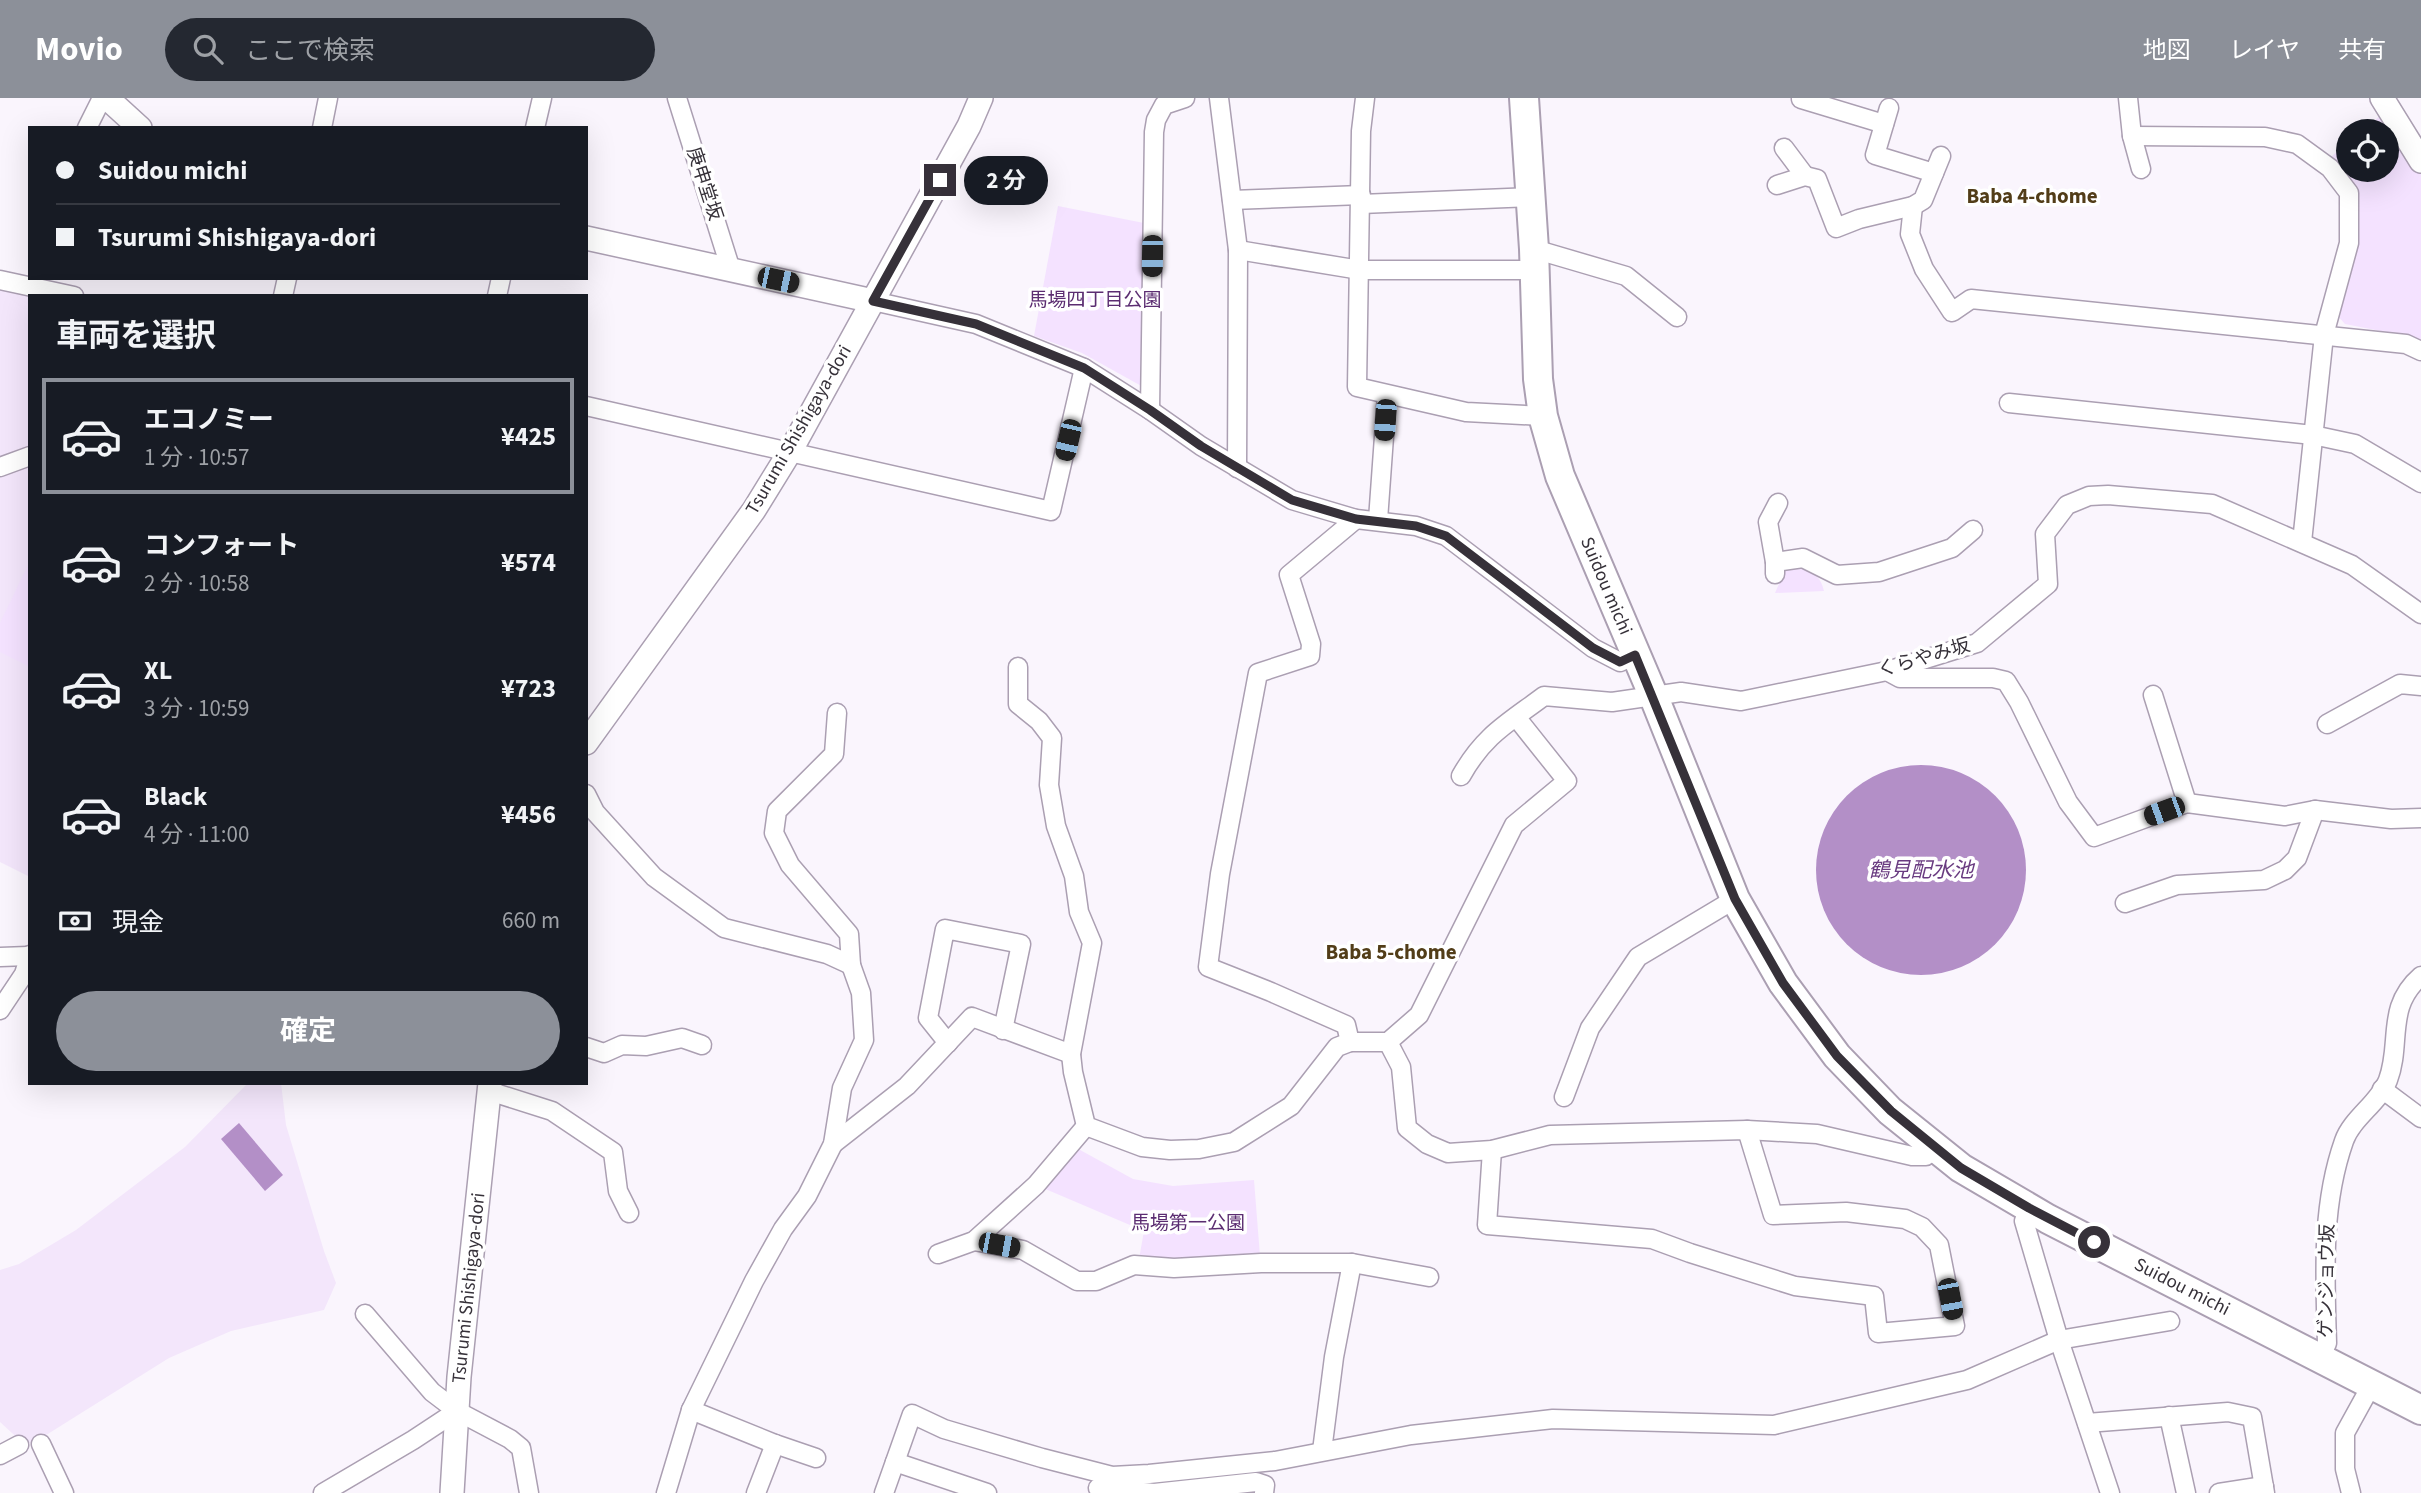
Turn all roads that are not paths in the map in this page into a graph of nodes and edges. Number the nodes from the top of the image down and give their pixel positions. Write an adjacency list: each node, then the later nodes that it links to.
1 (105, 98): 13 (street); 14 (street)
2 (331, 98): 15 (street)
3 (542, 98): 16 (street)
4 (677, 98): 32 (street, 庚申堂坂)
5 (981, 98): 37 (street, Tsurumi Shishigaya-dori)
6 (1185, 98): 45 (street)
7 (1219, 98): 26 (street)
8 (1365, 98): 27 (street)
9 (1524, 98): 25 (main road, Suidou michi)
10 (2128, 98): 17 (street)
11 (2382, 98): 20 (street)
12 (1799, 104): 22 (street)
13 (88, 126)
14 (138, 126)
15 (323, 126)
16 (535, 126)
17 (2132, 136): 21 (street); 39 (street)
18 (1784, 148): 23 (street)
19 (1941, 156): 22 (street)
20 (2421, 161)
21 (2141, 169)
22 (1934, 173): 28 (street)
23 (1805, 176): 24 (street); 28 (street)
24 (1777, 185)
25 (1531, 197): 27 (street); 31 (main road, Suidou michi)
26 (1232, 200): 27 (street); 30 (street)
27 (1361, 200): 33 (street)
28 (1913, 206): 39 (street)
29 (588, 238): 32 (street)
30 (1238, 250): 33 (street); 51 (street)
31 (1534, 259): 33 (street); 38 (street); 46 (main road, Suidou michi)
32 (731, 270): 37 (street)
33 (1360, 270): 42 (street)
34 (0, 280): 35 (street)
35 (44, 284): 36 (street)
36 (69, 294)
37 (873, 301): 41 (street); 48 (street, Tsurumi Shishigaya-dori)
38 (1677, 317)
39 (2324, 335): 40 (street); 47 (street)
40 (2421, 351)
41 (1084, 368): 45 (street); 48 (street)
42 (1387, 395): 46 (street); 55 (street)
43 (2009, 403): 47 (street)
44 (588, 406): 48 (street)
45 (1150, 410): 51 (street)
46 (1543, 416): 59 (main road, Suidou michi)
47 (2313, 435): 52 (street); 57 (street)
48 (790, 450): 68 (street, Tsurumi Shishigaya-dori)
49 (28, 457): 50 (street)
50 (0, 467)
51 (1237, 468): 54 (street)
52 (2421, 483)
53 (1778, 503): 56 (street)
54 (1356, 519): 55 (street); 83 (street)
55 (1378, 520): 59 (street)
56 (1973, 530)
57 (2302, 542): 58 (street); 61 (street, くらやみ坂)
58 (2421, 614)
59 (1635, 655): 64 (main road, Suidou michi)
60 (1018, 667): 88 (street)
61 (1886, 671): 64 (street, くらやみ坂); 71 (street)
62 (2421, 687): 67 (street)
63 (2153, 695): 71 (street)
64 (1654, 697): 66 (street, くらやみ坂); 74 (main road, Suidou michi)
65 (837, 713): 79 (street)
66 (1517, 717): 69 (street, くらやみ坂); 84 (street)
67 (2327, 724)
68 (588, 740)
69 (1461, 776)
70 (588, 798): 79 (street)
71 (2187, 803): 72 (street)
72 (2315, 810): 73 (street); 75 (street)
73 (2421, 818)
74 (1735, 899): 91 (street); 96 (main road, Suidou michi)
75 (2125, 903)
76 (28, 956): 77 (street)
77 (0, 957)
78 (28, 960): 81 (street)
79 (851, 965): 95 (street)
80 (2421, 976): 90 (street, ゲンジョウ坂)
81 (0, 1010)
82 (1003, 1030): 85 (street); 85 (street); 88 (street)
83 (1350, 1042): 84 (street); 93 (street)
84 (1388, 1042): 97 (street)
85 (948, 1043): 95 (street)
86 (702, 1045): 87 (street)
87 (588, 1048)
88 (1072, 1054): 93 (street)
89 (489, 1087): 99 (street); 111 (street, Tsurumi Shishigaya-dori)
90 (2382, 1089): 92 (street); 107 (street, ゲンジョウ坂)
91 (1563, 1097)
92 (2421, 1118)
93 (1086, 1126): 100 (street)
94 (1747, 1130): 96 (street); 97 (street); 97 (street)
95 (833, 1144): 110 (street)
96 (1934, 1148): 98 (main road, Suidou michi)
97 (1492, 1150)
98 (2029, 1208): 106 (street); 107 (main road, Suidou michi)
99 (629, 1213)
100 (974, 1241): 101 (street); 102 (street)
101 (938, 1254)
102 (1352, 1263): 103 (street); 117 (street)
103 (1429, 1277)
104 (365, 1314): 111 (street)
105 (2170, 1321): 106 (street)
106 (2059, 1340): 113 (street); 117 (street)
107 (2321, 1357): 108 (main road, Suidou michi)
108 (2372, 1384): 109 (main road, Suidou michi); 135 (street)
109 (2418, 1403)
110 (691, 1410): 115 (street); 127 (street)
111 (457, 1411): 124 (street); 125 (street, Tsurumi Shishigaya-dori); 126 (street)
112 (2169, 1416): 113 (street); 122 (street); 133 (street)
113 (2087, 1423): 132 (street)
114 (41, 1444): 123 (street)
115 (775, 1444): 119 (street); 128 (street)
116 (19, 1445): 118 (street)
117 (1322, 1451): 121 (street)
118 (0, 1455)
119 (816, 1458)
120 (895, 1462): 121 (street); 129 (street); 130 (street)
121 (1099, 1485): 131 (street)
122 (2264, 1490): 134 (street)
123 (64, 1493)
124 (323, 1493)
125 (452, 1493)
126 (529, 1493)
127 (666, 1493)
128 (756, 1493)
129 (884, 1493)
130 (987, 1493)
131 (1264, 1493)
132 (2110, 1493)
133 (2186, 1493)
134 (2219, 1493)
135 (2351, 1493)

